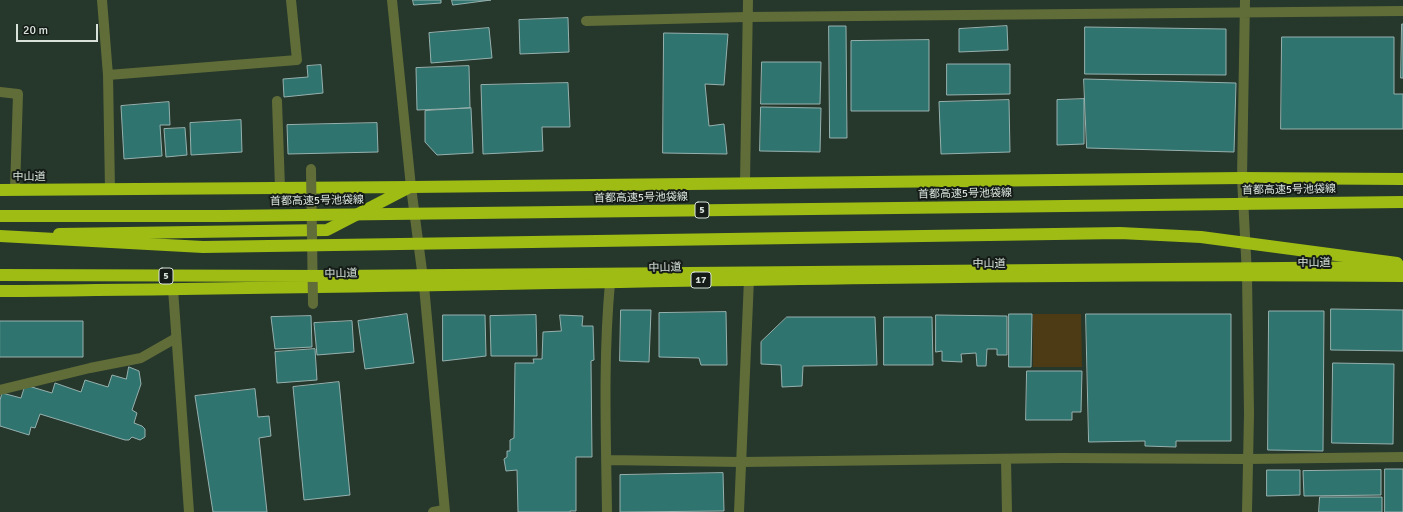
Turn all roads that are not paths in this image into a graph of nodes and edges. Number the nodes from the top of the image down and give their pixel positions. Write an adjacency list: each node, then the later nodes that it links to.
1 (102, 0): 10 (street)
2 (291, 0): 10 (street)
3 (392, 0): 17 (street)
4 (748, 0): 8 (street)
5 (1245, 0): 7 (street)
6 (1403, 11): 7 (street)
7 (1246, 12): 8 (street); 14 (street)
8 (747, 17): 9 (street); 16 (street)
9 (586, 21)
10 (108, 75): 21 (street)
11 (0, 92): 20 (street)
12 (277, 101): 18 (street)
13 (311, 169): 35 (street, bridge)
14 (1242, 178): 15 (highway, 中山道); 16 (highway, 中山道); 25 (street)
15 (1403, 179)
16 (745, 183): 17 (highway, 中山道)
17 (411, 187): 18 (highway, 中山道); 24 (highway, bridge); 32 (street)
18 (280, 188): 21 (highway, 中山道)
19 (0, 190): 20 (highway, 中山道)
20 (15, 190): 21 (highway, 中山道)
21 (110, 190)
22 (1403, 202): 23 (highway, 首都高速5号池袋線 / 5, bridge)
23 (0, 216)
24 (0, 236): 25 (highway, bridge)
25 (1245, 243): 26 (highway); 27 (street)
26 (1403, 265): 28 (highway, 5, bridge)
27 (1246, 275): 29 (highway, 中山道 / 17); 30 (highway, 中山道 / 17); 40 (street)
28 (0, 276)
29 (1403, 276)
30 (749, 279): 31 (highway, 中山道 / 17); 42 (street)
31 (610, 283): 32 (highway, 中山道 / 17); 41 (street)
32 (424, 286): 33 (highway, 中山道 / 17); 43 (street)
33 (172, 289): 34 (highway, 中山道 / 17); 36 (street)
34 (0, 291)
35 (313, 304)
36 (176, 338): 37 (street); 44 (street)
37 (0, 390)
38 (1403, 457): 40 (street)
39 (1006, 459): 40 (street); 42 (street); 48 (street)
40 (1248, 459): 49 (street)
41 (606, 460): 42 (street); 46 (street)
42 (741, 462): 47 (street)
43 (444, 511): 45 (street)
44 (189, 512)
45 (433, 512)
46 (607, 512)
47 (739, 512)
48 (1007, 512)
49 (1247, 512)

